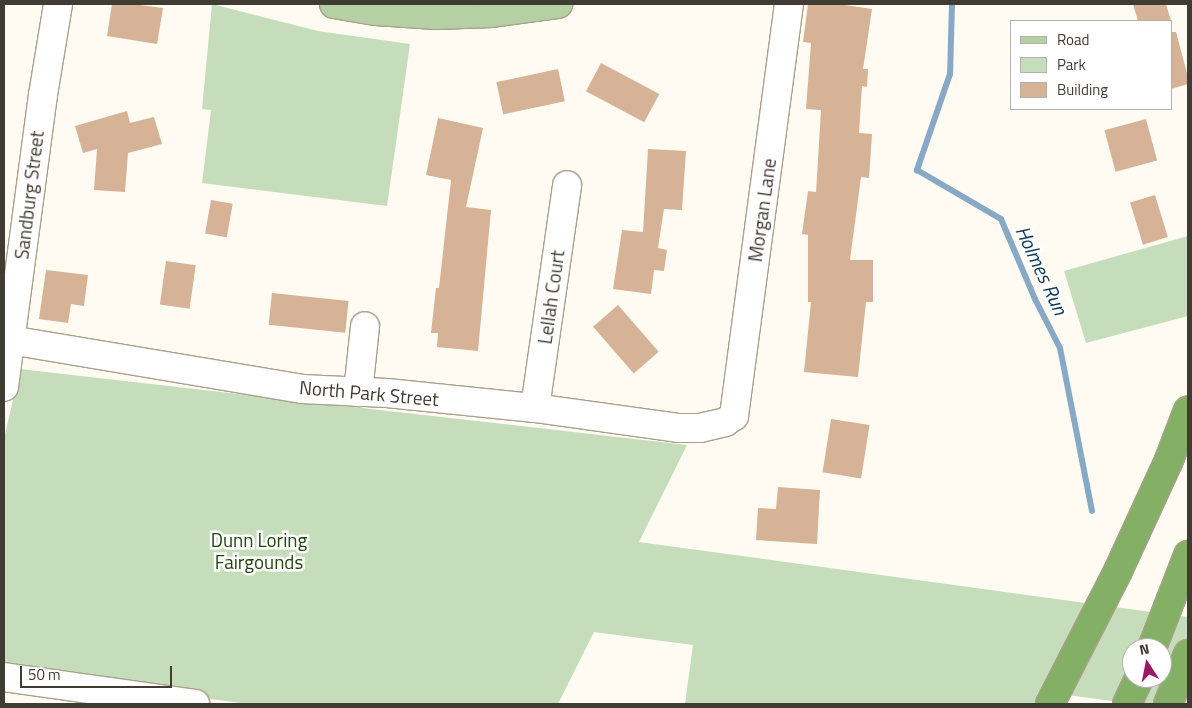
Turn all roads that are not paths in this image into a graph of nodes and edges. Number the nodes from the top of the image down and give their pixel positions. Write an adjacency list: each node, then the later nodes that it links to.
1 (58, 4): 8 (street, Sandburg Street)
2 (334, 4): 5 (main road)
3 (558, 4): 5 (main road)
4 (789, 4): 13 (street, Morgan Lane)
5 (491, 9)
6 (567, 185): 11 (street, Lellah Court)
7 (364, 326): 10 (street)
8 (7, 339): 9 (street, Sandburg Street); 10 (street, North Park Street)
9 (4, 388)
10 (358, 392): 11 (street, North Park Street)
11 (535, 408): 13 (street, North Park Street)
12 (1188, 410): 20 (highway)
13 (734, 416)
14 (1188, 555): 15 (highway)
15 (1156, 638)
16 (1188, 654): 22 (highway)
17 (4, 677): 19 (street)
18 (1135, 688): 21 (highway)
19 (195, 704)
20 (1050, 704)
21 (1127, 704)
22 (1168, 704)

